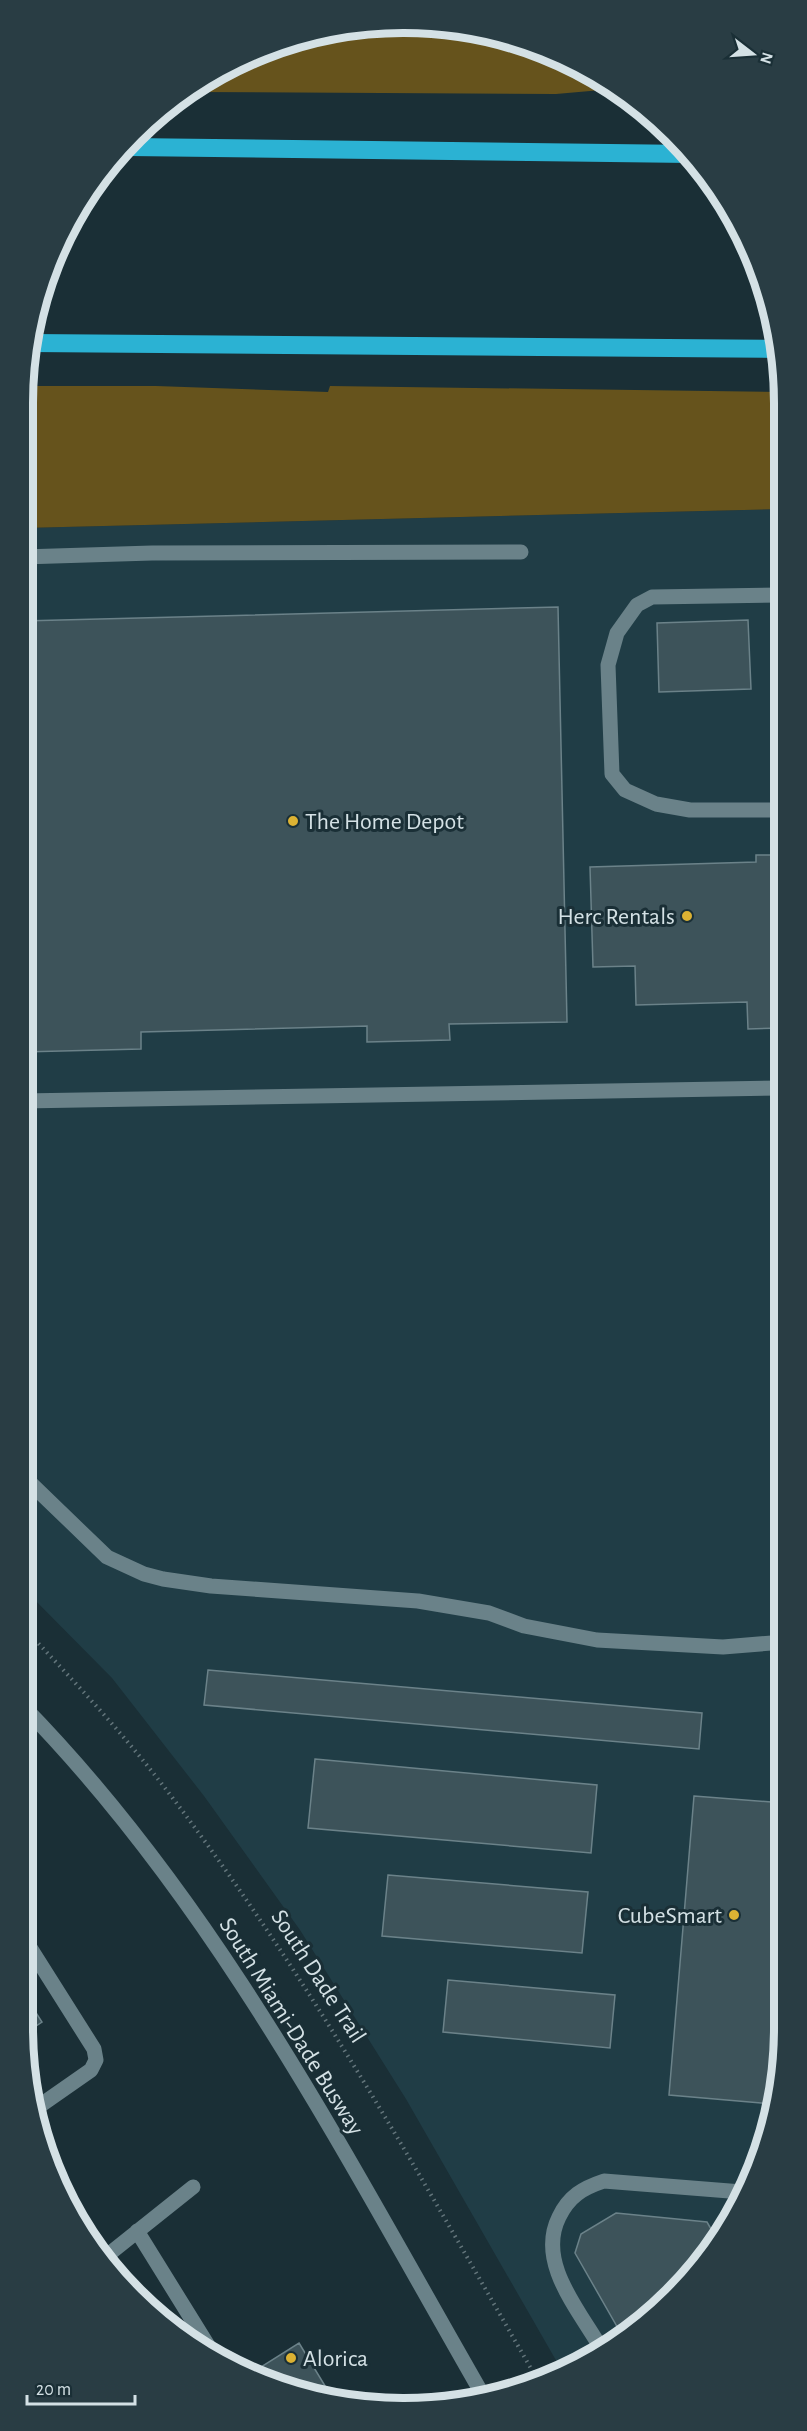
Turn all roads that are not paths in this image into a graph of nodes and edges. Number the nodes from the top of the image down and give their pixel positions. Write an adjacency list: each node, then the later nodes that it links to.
1 (137, 147): 2 (highway)
2 (677, 154)
3 (38, 344): 4 (highway)
4 (770, 349)
5 (521, 552): 6 (lane)
6 (33, 557)
7 (774, 595): 8 (lane)
8 (774, 810)
9 (774, 1088): 10 (lane)
10 (33, 1101)
11 (33, 1486): 12 (lane)
12 (774, 1643)
13 (33, 1718): 22 (lane, South Miami-Dade Busway)
14 (33, 1952): 15 (lane)
15 (41, 2105)
16 (193, 2187): 18 (lane)
17 (736, 2192): 21 (lane)
18 (137, 2231): 19 (lane); 20 (lane)
19 (110, 2253)
20 (204, 2340)
21 (598, 2343)
22 (480, 2390)

